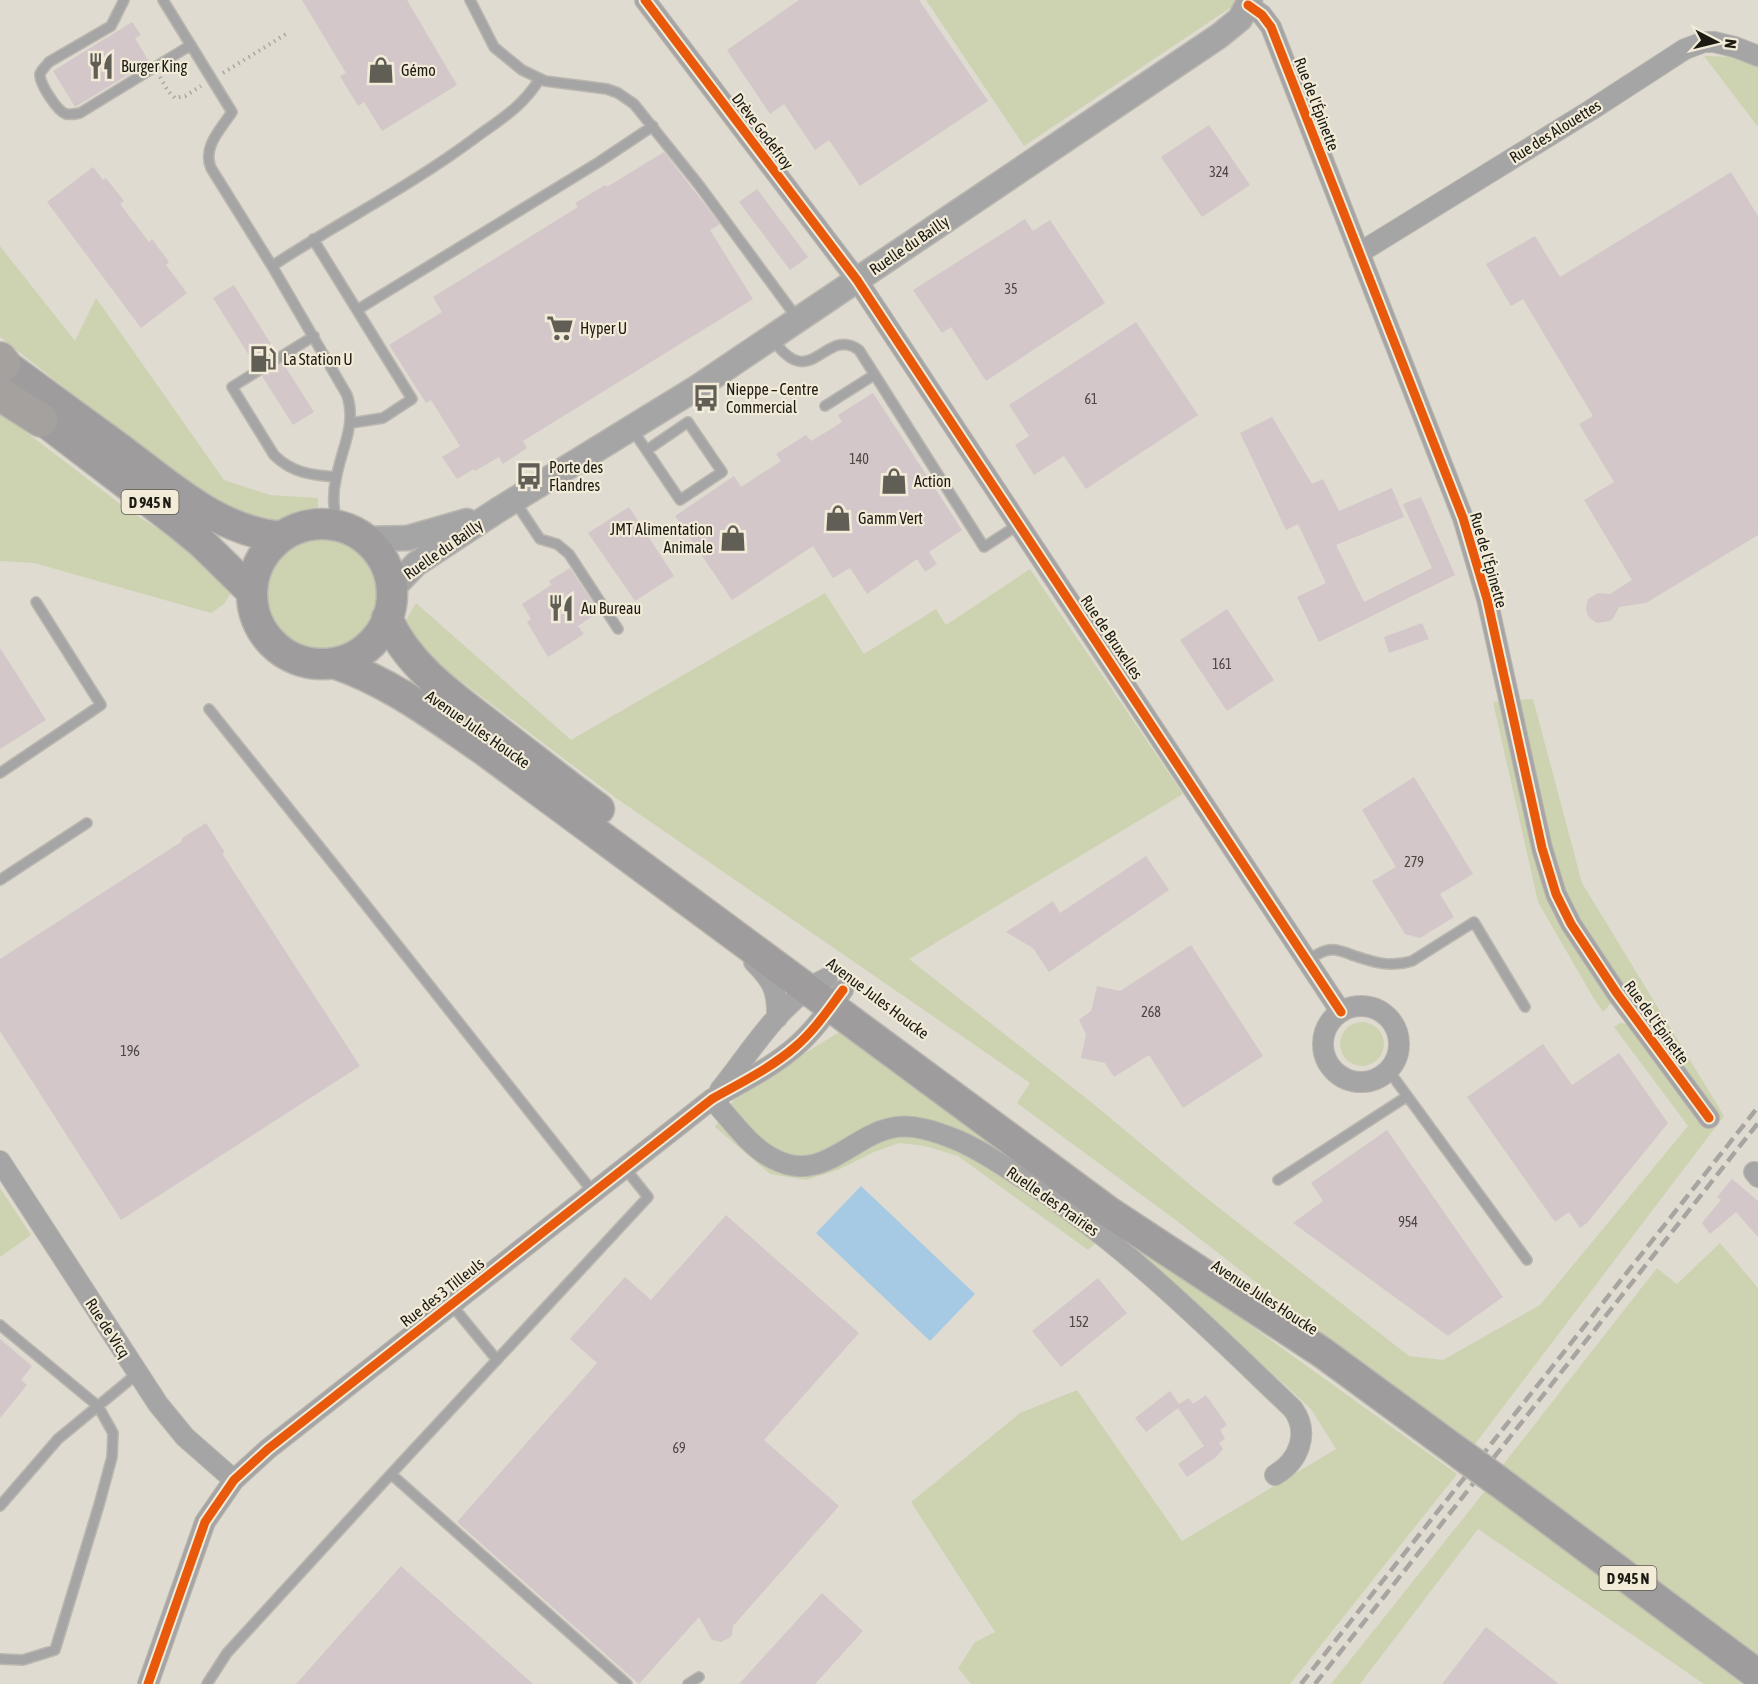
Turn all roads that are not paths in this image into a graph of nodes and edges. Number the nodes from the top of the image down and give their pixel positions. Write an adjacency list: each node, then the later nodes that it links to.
1 (124, 0): 6 (lane)
2 (162, 0): 6 (lane)
3 (470, 0): 8 (lane)
4 (645, 0): 13 (street, Drève Godefroy)
5 (1249, 2): 11 (street, Rue de l'Épinette); 13 (street, Ruelle du Bailly)
6 (191, 45): 12 (lane)
7 (1758, 56): 11 (street, Rue des Alouettes)
8 (539, 80): 9 (lane); 10 (lane)
9 (653, 126): 14 (lane); 15 (lane)
10 (313, 239): 12 (lane); 14 (lane)
11 (1359, 253): 49 (street, Rue de l'Épinette)
12 (272, 266): 16 (lane)
13 (857, 280): 15 (street, Ruelle du Bailly); 27 (street, Rue de Bruxelles)
14 (357, 310): 22 (lane)
15 (799, 320): 17 (street, Ruelle du Bailly)
16 (314, 336): 22 (lane); 25 (lane)
17 (772, 339): 19 (lane); 23 (street, Ruelle du Bailly)
18 (1, 373): 21 (highway); 29 (main road, D 945 N)
19 (874, 375): 20 (lane); 27 (lane)
20 (825, 406)
21 (41, 420): 31 (main road, D 945 N)
22 (351, 423): 25 (lane)
23 (632, 429): 24 (lane); 26 (street, Ruelle du Bailly)
24 (646, 450): 24 (lane)
25 (336, 477): 28 (lane)
26 (506, 505): 30 (street, Ruelle du Bailly); 33 (street, Ruelle du Bailly); 34 (lane)
27 (1018, 525): 41 (street, Rue de Bruxelles)
28 (337, 526): 29 (main road); 30 (main road)
29 (281, 537): 31 (main road)
30 (364, 539): 33 (main road)
31 (252, 592): 35 (main road)
32 (36, 602): 37 (lane)
33 (389, 604): 35 (main road); 42 (main road, Avenue Jules Houcke / D 945 N)
34 (618, 629)
35 (334, 663): 40 (main road, Avenue Jules Houcke / D 945 N)
36 (209, 710): 53 (lane)
37 (0, 773)
38 (87, 823): 39 (lane)
39 (0, 880)
40 (684, 897): 42 (main road, Avenue Jules Houcke / D 945 N); 45 (street)
41 (1308, 960): 43 (lane); 44 (street, Rue de Bruxelles)
42 (827, 991): 45 (street, Rue des 3 Tilleuls); 48 (street, Rue des 3 Tilleuls); 65 (main road, Avenue Jules Houcke / D 945 N, bridge)
43 (1525, 1007)
44 (1341, 1012): 46 (street); 46 (street)
45 (777, 1018): 48 (street, Rue des 3 Tilleuls)
46 (1389, 1071): 47 (lane)
47 (1406, 1097): 52 (lane); 54 (lane)
48 (712, 1099): 51 (street, Rue des 3 Tilleuls); 61 (street, Ruelle des Prairies)
49 (1709, 1118)
50 (0, 1161): 58 (street, Rue de Vicq)
51 (624, 1167): 53 (street, Rue des 3 Tilleuls); 57 (lane)
52 (1278, 1180)
53 (593, 1191): 55 (street, Rue des 3 Tilleuls)
54 (1527, 1260)
55 (451, 1304): 57 (lane); 62 (street, Rue des 3 Tilleuls)
56 (0, 1325): 59 (lane)
57 (497, 1360): 60 (lane)
58 (138, 1373): 59 (lane); 62 (street, Rue de Vicq)
59 (98, 1406): 63 (lane); 64 (lane)
60 (391, 1474): 68 (lane); 69 (lane)
61 (1275, 1475)
62 (234, 1480): 67 (street, Rue des 3 Tilleuls)
63 (0, 1506)
64 (0, 1659)
65 (1758, 1675)
66 (699, 1677): 70 (lane)
67 (148, 1684)
68 (207, 1684)
69 (627, 1684)
70 (688, 1684)

